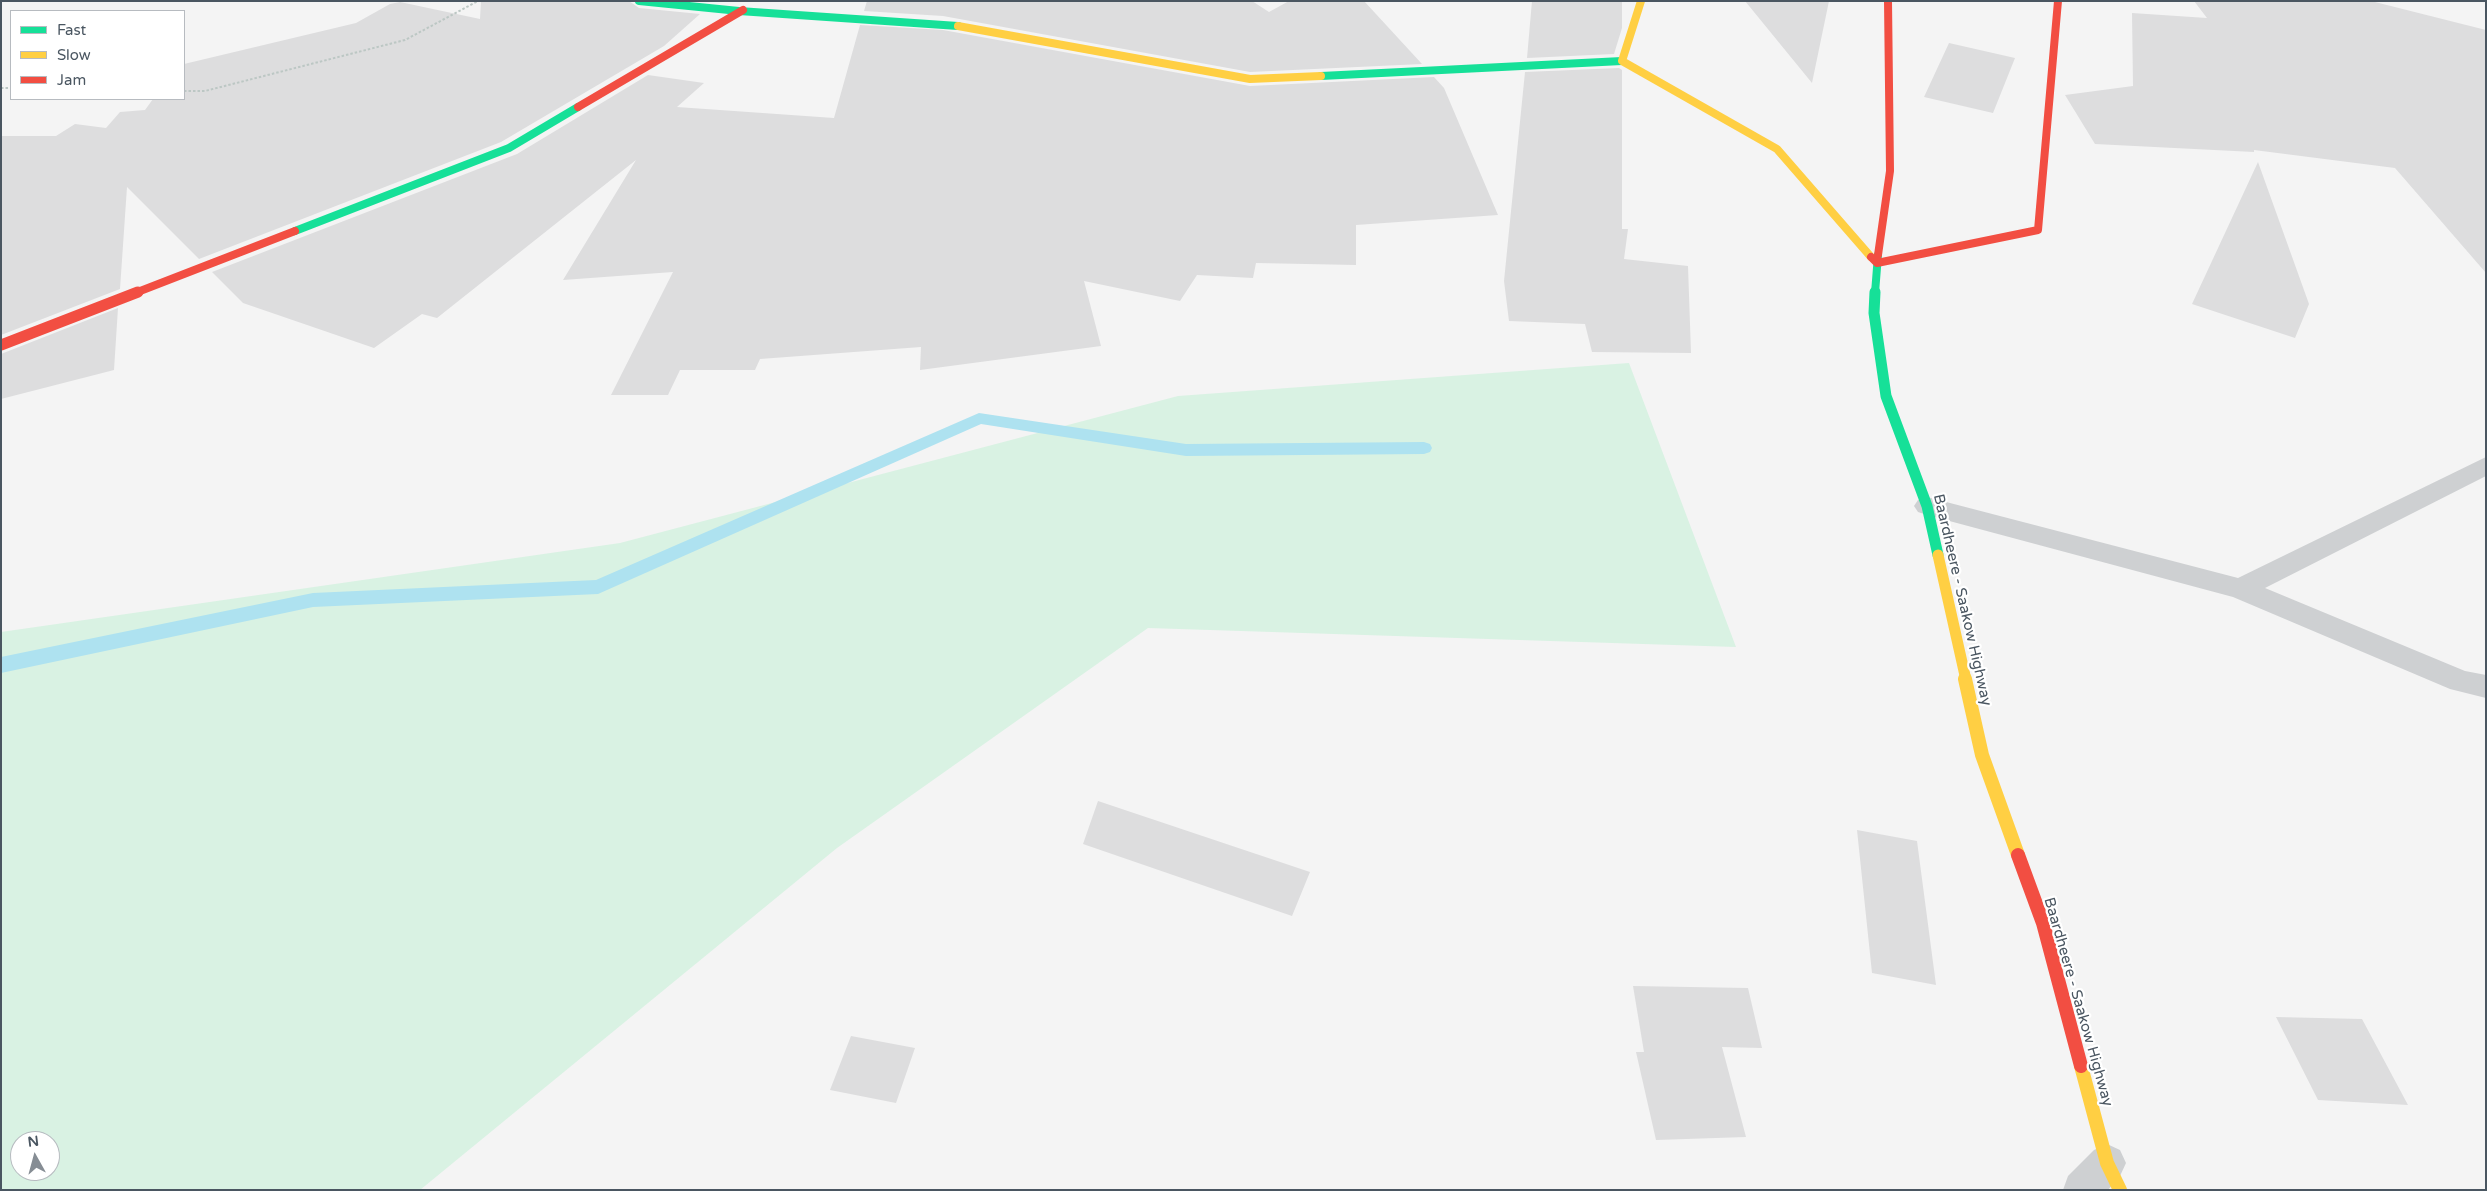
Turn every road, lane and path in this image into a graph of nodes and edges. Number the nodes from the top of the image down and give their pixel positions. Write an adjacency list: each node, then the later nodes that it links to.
1 (478, 1): 9 (path)
2 (639, 1): 7 (street)
3 (759, 1): 7 (street)
4 (1641, 1): 8 (street)
5 (1888, 1): 10 (street, Baardheere - Saakow Highway)
6 (2058, 1): 10 (street)
7 (739, 11): 8 (street); 11 (street)
8 (1622, 61): 10 (street)
9 (185, 91)
10 (1877, 263): 13 (street, Baardheere - Saakow Highway)
11 (1, 345)
12 (2486, 464): 14 (street)
13 (1927, 506): 14 (street); 16 (street, Baardheere - Saakow Highway)
14 (2240, 588): 15 (street)
15 (2486, 687)
16 (2114, 1176): 17 (street)
17 (2082, 1190)

